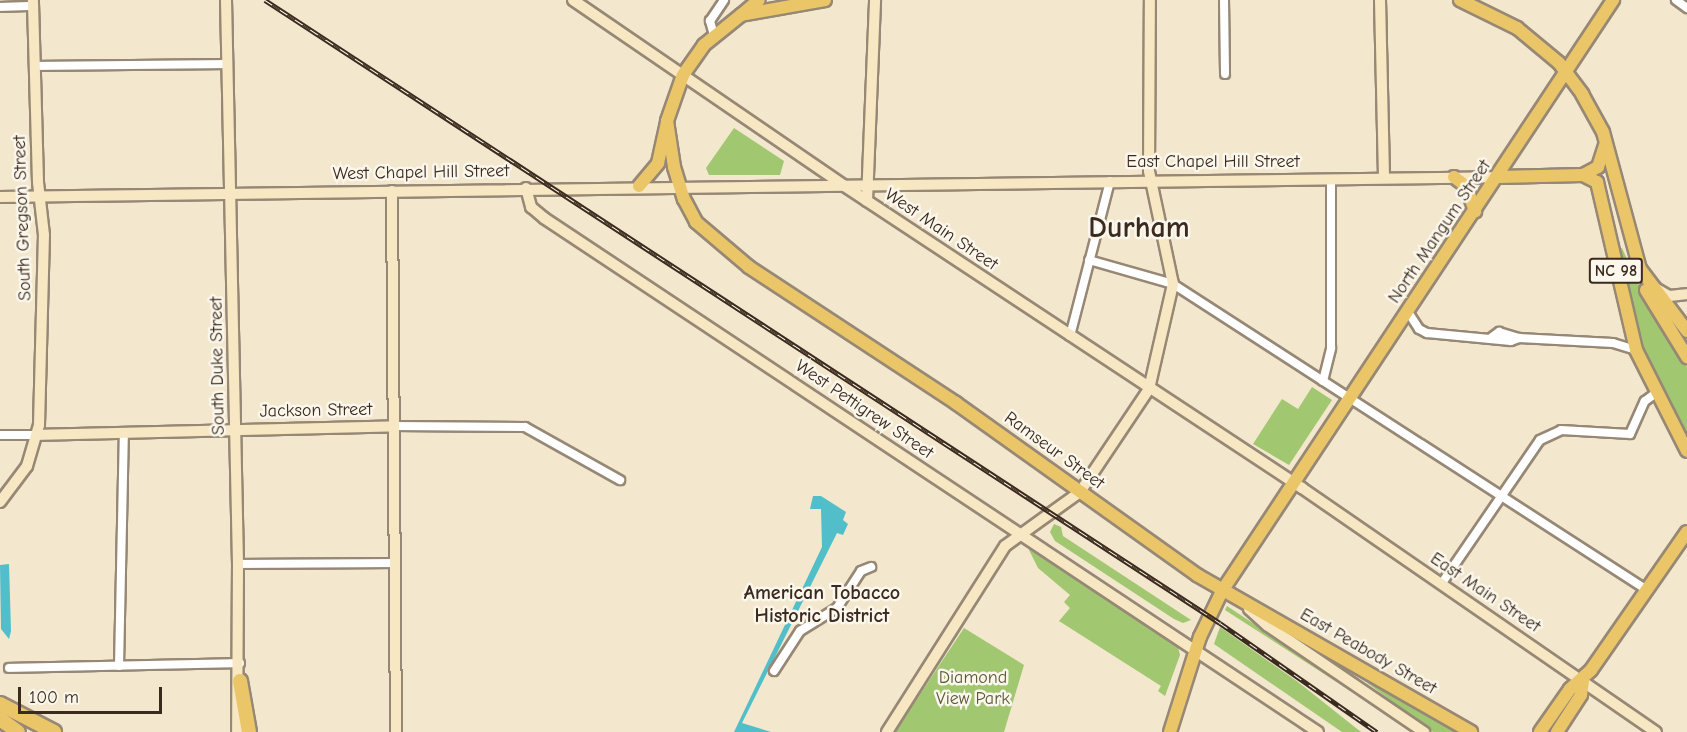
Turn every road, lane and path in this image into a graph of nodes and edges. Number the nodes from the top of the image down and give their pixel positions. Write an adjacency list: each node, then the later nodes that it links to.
1 (226, 0): 18 (street, South Duke Street)
2 (573, 0): 22 (street, West Main Street)
3 (724, 0): 17 (street)
4 (759, 0): 16 (main road)
5 (825, 0): 16 (main road)
6 (875, 0): 32 (street)
7 (1150, 0): 31 (street)
8 (1224, 0): 21 (street)
9 (1380, 0): 28 (street)
10 (1460, 0): 20 (main road)
11 (1613, 0): 20 (main road, North Mangum Street)
12 (1676, 0): 15 (street)
13 (33, 3): 14 (street); 19 (street, South Gregson Street)
14 (0, 7)
15 (1687, 8)
16 (741, 15): 17 (main road)
17 (714, 35): 22 (main road)
18 (227, 64): 19 (street); 38 (street, South Duke Street)
19 (35, 66): 39 (street, South Gregson Street)
20 (1566, 73): 24 (main road); 27 (main road, North Mangum Street)
21 (1225, 74)
22 (683, 75): 23 (main road); 33 (street, West Main Street)
23 (668, 121): 34 (main road); 35 (main road, Ramseur Street)
24 (1605, 140): 25 (main road); 44 (main road)
25 (1583, 175): 27 (main road, East Chapel Hill Street); 51 (main road, NC 98)
26 (1454, 177): 27 (street, East Chapel Hill Street); 28 (street, East Chapel Hill Street); 42 (main road)
27 (1498, 177): 42 (main road, North Mangum Street)
28 (1383, 178): 29 (street, East Chapel Hill Street)
29 (1331, 179): 31 (street, East Chapel Hill Street); 53 (street)
30 (1110, 181): 31 (street, East Chapel Hill Street); 32 (street, East Chapel Hill Street); 43 (street)
31 (1151, 181): 45 (street)
32 (867, 184): 33 (street, East Chapel Hill Street); 41 (street)
33 (843, 185): 35 (street, West Chapel Hill Street); 41 (street, West Main Street)
34 (639, 186): 35 (street, West Chapel Hill Street); 36 (street, West Chapel Hill Street)
35 (680, 187): 65 (main road, Ramseur Street)
36 (526, 188): 37 (street, West Chapel Hill Street); 68 (street, West Pettigrew Street)
37 (392, 191): 38 (street, West Chapel Hill Street); 57 (street)
38 (230, 192): 39 (street, West Chapel Hill Street); 58 (street, South Duke Street)
39 (40, 196): 40 (street, West Chapel Hill Street); 61 (street, South Gregson Street)
40 (0, 197)
41 (867, 201): 50 (street, West Main Street)
42 (1475, 211): 48 (main road, North Mangum Street)
43 (1089, 260): 45 (street); 50 (street)
44 (1640, 269): 46 (main road); 52 (main road)
45 (1173, 284): 53 (street); 54 (street)
46 (1653, 286): 47 (street); 49 (main road)
47 (1687, 294)
48 (1408, 312): 51 (street); 56 (main road, North Mangum Street)
49 (1687, 331)
50 (1070, 336): 54 (street, West Main Street)
51 (1636, 350): 55 (main road, NC 98)
52 (1687, 357)
53 (1323, 381): 56 (street)
54 (1149, 389): 64 (street, West Main Street); 65 (street)
55 (1656, 393): 62 (main road, NC 98); 66 (street)
56 (1351, 398): 64 (main road, North Mangum Street); 66 (street)
57 (394, 426): 58 (street, Jackson Street); 63 (street, Jackson Street); 70 (street)
58 (236, 429): 59 (street, Jackson Street); 71 (street, South Duke Street)
59 (124, 432): 61 (street, Jackson Street); 79 (street)
60 (0, 435): 61 (street, Jackson Street)
61 (38, 435): 67 (street, South Gregson Street)
62 (1687, 451)
63 (620, 480)
64 (1294, 483): 73 (street, East Main Street); 75 (main road, North Mangum Street)
65 (1080, 492): 68 (street); 75 (main road, Ramseur Street)
66 (1501, 495): 73 (street); 74 (street)
67 (0, 502)
68 (1021, 533): 77 (street, West Pettigrew Street); 91 (street)
69 (1687, 533): 74 (main road)
70 (395, 563): 71 (street); 90 (street)
71 (238, 564): 78 (street, South Duke Street)
72 (871, 567): 81 (street)
73 (1442, 583): 83 (street, East Main Street)
74 (1647, 590): 83 (main road)
75 (1222, 591): 76 (main road, Ramseur Street); 77 (main road, North Mangum Street)
76 (1247, 606): 94 (street, Ramseur Street); 95 (main road, East Peabody Street)
77 (1197, 649): 92 (main road, North Mangum Street); 93 (street, West Pettigrew Street)
78 (240, 663): 79 (street); 82 (street, South Duke Street)
79 (118, 666): 80 (street)
80 (9, 668)
81 (774, 671)
82 (240, 681): 88 (street, South Duke Street); 89 (highway)
83 (1583, 681): 96 (main road); 97 (main road); 98 (street, East Main Street)
84 (0, 704): 87 (highway)
85 (0, 719): 86 (highway)
86 (18, 732)
87 (54, 732)
88 (237, 732)
89 (249, 732)
90 (396, 732)
91 (887, 732)
92 (1170, 732)
93 (1318, 732)
94 (1424, 732)
95 (1471, 732)
96 (1540, 732)
97 (1557, 732)
98 (1656, 732)

